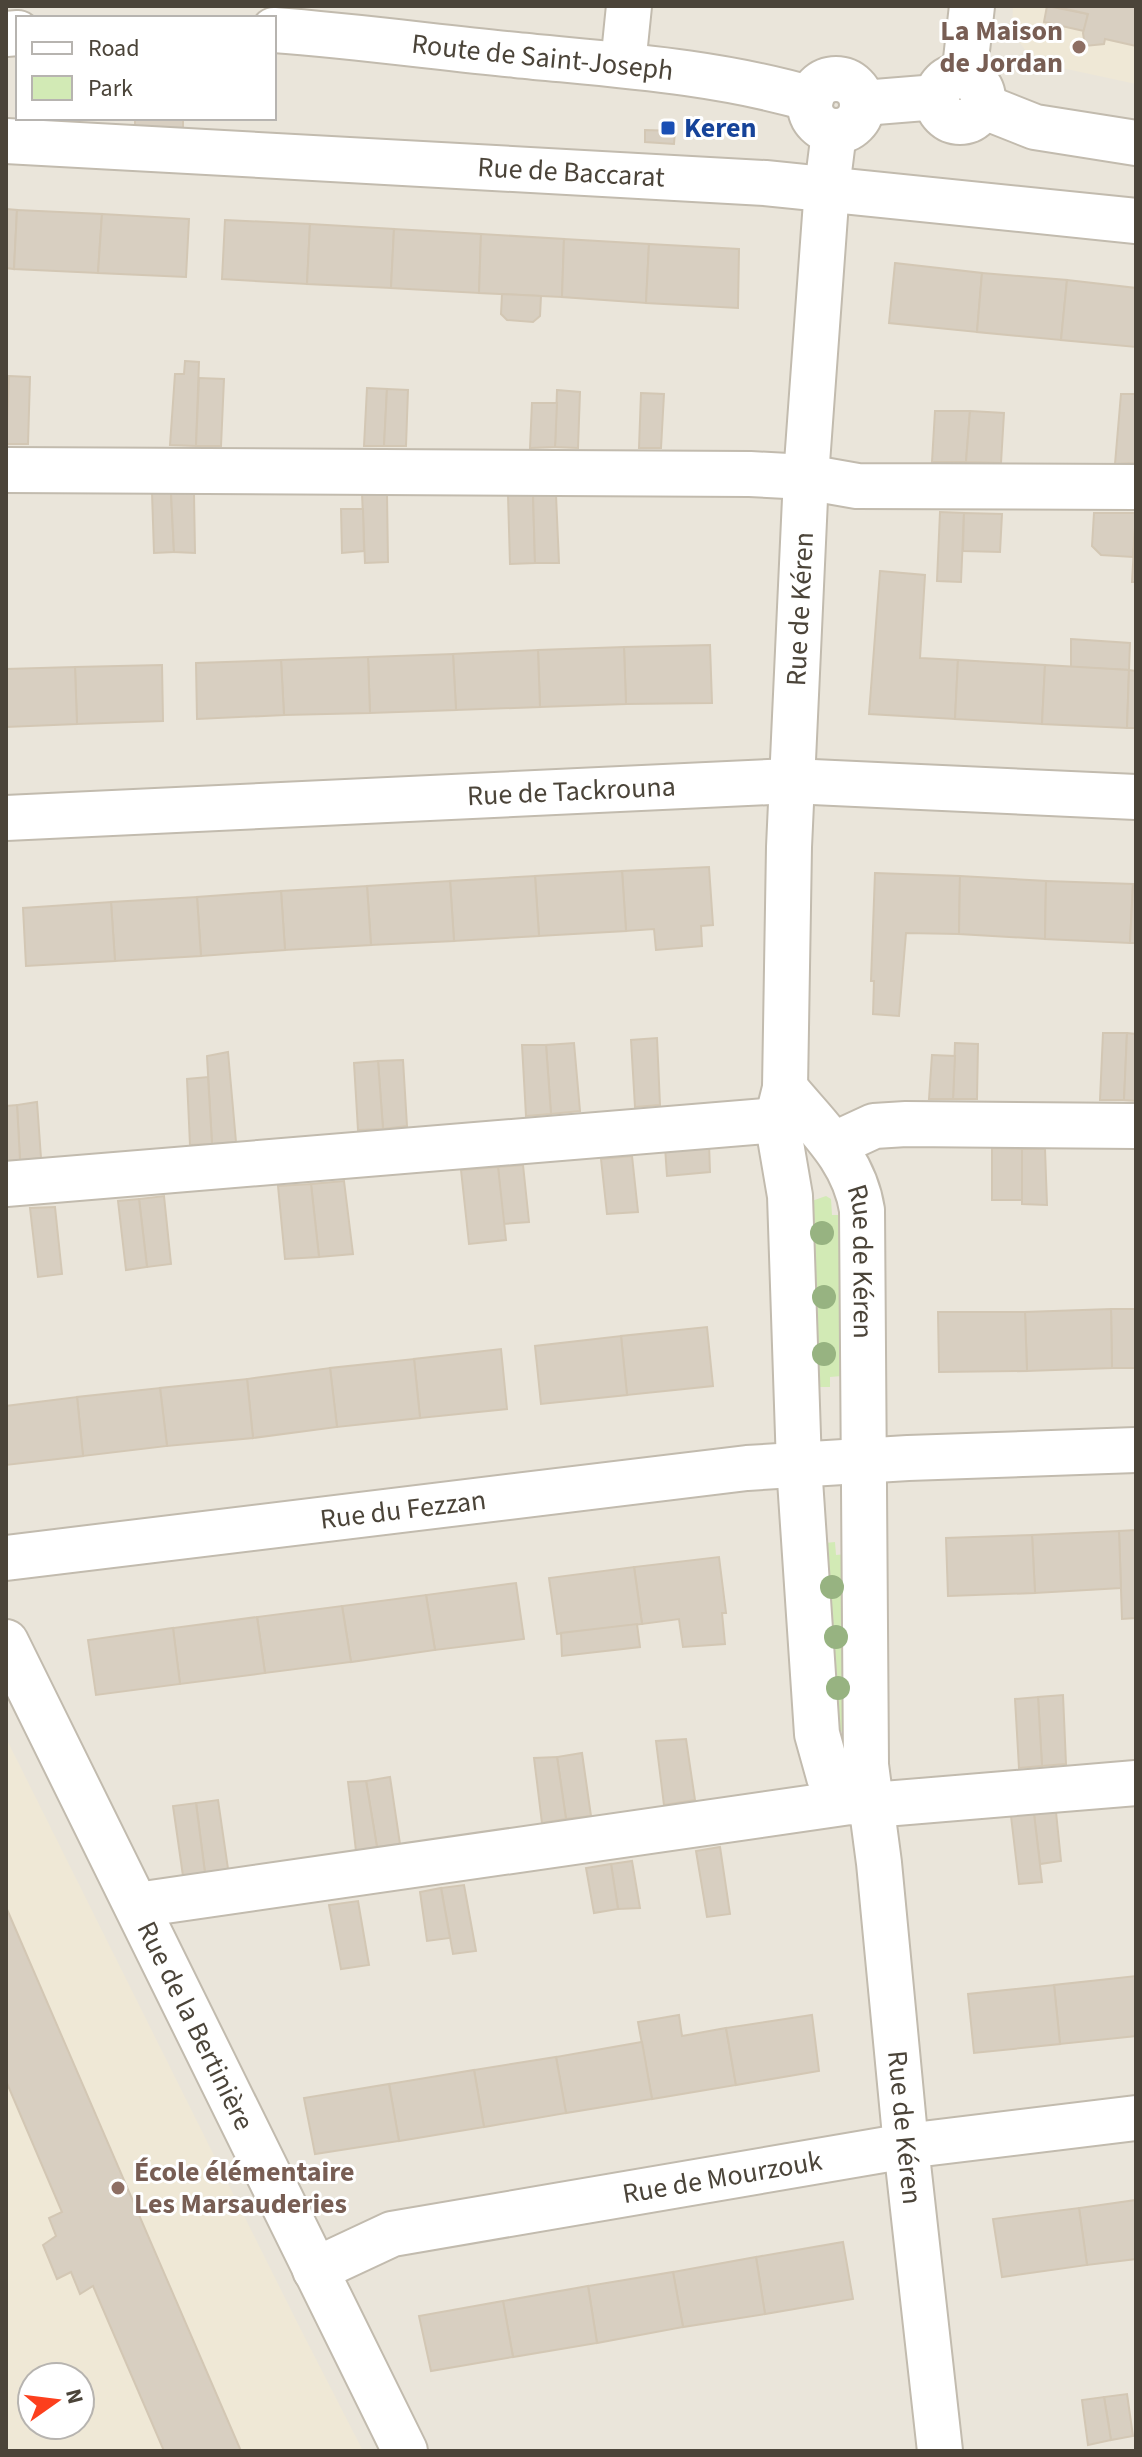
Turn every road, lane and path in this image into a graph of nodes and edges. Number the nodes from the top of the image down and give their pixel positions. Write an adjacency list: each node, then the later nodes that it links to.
1 (629, 6): 4 (street)
2 (972, 6): 5 (street)
3 (276, 30): 4 (street, Route de Saint-Joseph)
4 (623, 65): 6 (street, Route de Saint-Joseph)
5 (961, 93): 6 (street, Route de Saint-Joseph); 8 (street, Route de Saint-Joseph)
6 (836, 111): 9 (street, Rue de Kéren)
7 (6, 141): 9 (street, Rue de Baccarat)
8 (1136, 143)
9 (827, 188): 10 (street, Rue de Baccarat); 12 (street, Rue de Kéren)
10 (1136, 221)
11 (6, 470): 12 (street)
12 (806, 477): 13 (street); 14 (street, Rue de Kéren)
13 (1136, 487)
14 (791, 781): 15 (street, Rue de Tackrouna); 16 (street, Rue de Tackrouna); 17 (street, Rue de Kéren)
15 (1136, 797)
16 (6, 818)
17 (781, 1104): 19 (street, Rue de Kéren); 20 (street); 23 (street, Rue de Kéren)
18 (1136, 1126): 19 (street)
19 (835, 1144): 22 (street, Rue de Kéren)
20 (6, 1184)
21 (1136, 1450): 22 (street)
22 (863, 1461): 23 (street); 27 (street, Rue de Kéren)
23 (799, 1465): 24 (street, Rue du Fezzan); 27 (street, Rue de Kéren)
24 (6, 1558)
25 (6, 1642): 28 (street, Rue de la Bertinière)
26 (1136, 1783): 27 (street)
27 (861, 1804): 28 (street); 30 (street, Rue de Kéren)
28 (137, 1905): 31 (street, Rue de la Bertinière)
29 (1136, 2118): 30 (street, Rue de Mourzouk)
30 (906, 2146): 31 (street, Rue de Mourzouk); 33 (street, Rue de Kéren)
31 (315, 2270): 32 (street, Rue de la Bertinière)
32 (405, 2451)
33 (940, 2451)

